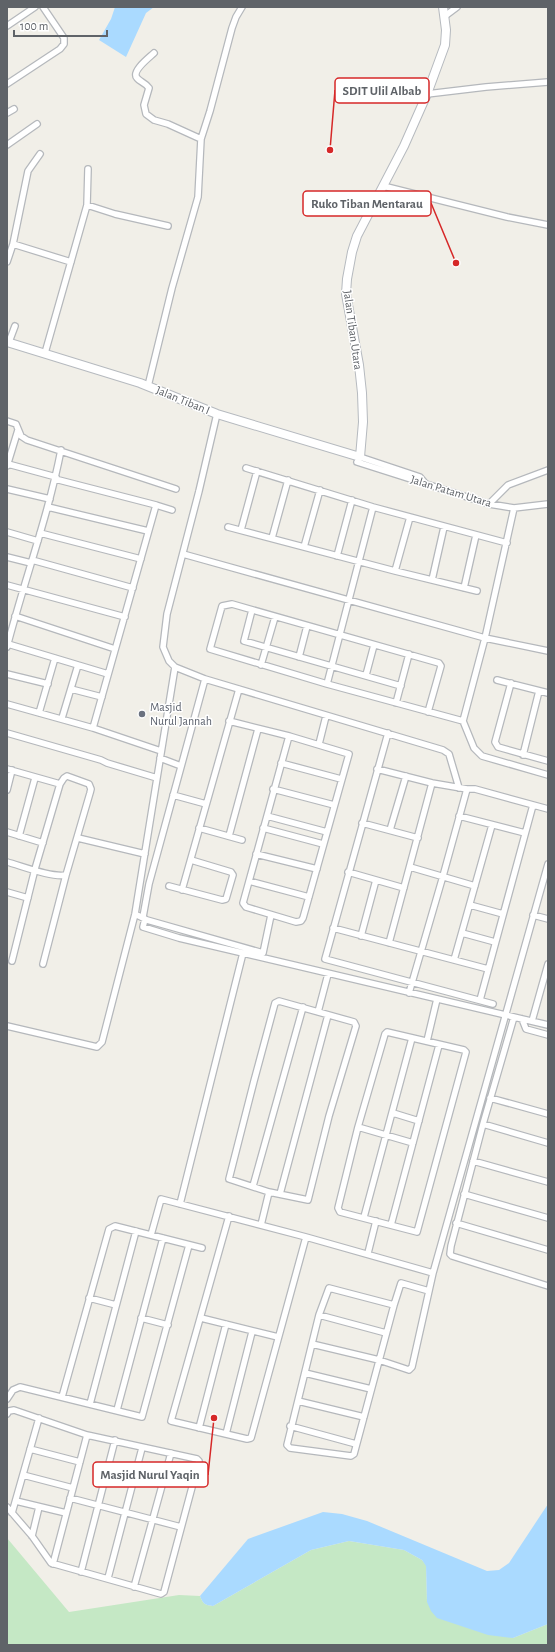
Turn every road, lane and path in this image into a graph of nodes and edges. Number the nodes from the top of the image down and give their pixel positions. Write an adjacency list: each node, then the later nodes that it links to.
1 (35, 7): 7 (street)
2 (42, 7): 10 (street)
3 (242, 7): 15 (street)
4 (443, 7): 6 (street, Jalan Tiban Utara)
5 (457, 7): 6 (street)
6 (445, 16): 11 (street, Jalan Tiban Utara)
7 (7, 26)
8 (154, 53): 15 (street)
9 (548, 82): 11 (street)
10 (7, 84)
11 (427, 94): 19 (street, Jalan Tiban Utara)
12 (14, 109): 13 (street)
13 (7, 113)
14 (37, 124): 16 (street)
15 (201, 139): 29 (street)
16 (7, 145)
17 (40, 154): 23 (street)
18 (88, 169): 20 (street)
19 (383, 186): 21 (street); 34 (street, Jalan Tiban Utara)
20 (87, 205): 22 (street); 25 (street)
21 (548, 225)
22 (168, 226)
23 (13, 244): 24 (street); 25 (street)
24 (7, 262)
25 (71, 262): 28 (street)
26 (15, 326): 27 (street)
27 (8, 344): 28 (street, Jalan Tiban I); 30 (street, Jalan Tiban I)
28 (45, 353): 29 (street, Jalan Tiban I)
29 (148, 386): 34 (street, Jalan Tiban I)
30 (216, 418): 34 (street, Jalan Tiban I); 65 (street)
31 (7, 421): 32 (street)
32 (18, 430): 33 (street); 35 (street)
33 (61, 450): 39 (street); 42 (street)
34 (358, 459): 46 (street, Jalan Patam Utara)
35 (7, 466): 39 (street)
36 (246, 468): 38 (street)
37 (548, 470): 46 (street)
38 (257, 471): 40 (street); 57 (street)
39 (56, 478): 44 (street); 48 (street)
40 (288, 480): 43 (street); 61 (street)
41 (7, 489): 44 (street)
42 (176, 489)
43 (320, 490): 45 (street); 64 (street)
44 (50, 499): 49 (street)
45 (352, 500): 50 (street); 66 (street)
46 (488, 504): 51 (street, Jalan Patam Utara)
47 (548, 504): 51 (street, Jalan Patam Utara)
48 (156, 505): 52 (street); 56 (street)
49 (48, 507): 56 (street); 59 (street)
50 (373, 507): 53 (street); 69 (street)
51 (514, 508): 63 (street)
52 (172, 510)
53 (410, 517): 55 (street); 71 (street)
54 (228, 527): 57 (street)
55 (444, 527): 60 (street); 72 (street)
56 (148, 530): 68 (street)
57 (241, 530): 61 (street)
58 (7, 532): 62 (street)
59 (40, 533): 62 (street); 68 (street)
60 (476, 535): 63 (street); 75 (street)
61 (272, 538): 64 (street)
62 (38, 541): 70 (street)
63 (507, 543): 86 (street)
64 (304, 547): 66 (street)
65 (183, 554): 78 (street); 98 (street)
66 (337, 556): 69 (street)
67 (7, 557): 70 (street)
68 (141, 559): 74 (street)
69 (359, 561): 71 (street); 78 (street)
70 (32, 562): 74 (street); 76 (street)
71 (395, 571): 72 (street)
72 (432, 580): 75 (street)
73 (7, 585): 76 (street)
74 (133, 588): 81 (street)
75 (464, 588): 77 (street)
76 (23, 589): 80 (street); 81 (street)
77 (477, 591)
78 (348, 599): 85 (street); 86 (street)
79 (252, 610): 82 (street); 89 (street); 96 (street)
80 (15, 616): 83 (street); 90 (street)
81 (125, 617): 90 (street)
82 (275, 617): 84 (street); 89 (street)
83 (10, 624): 88 (street)
84 (307, 626): 85 (street); 93 (street)
85 (339, 635): 87 (street); 97 (street)
86 (485, 638): 91 (street); 120 (street)
87 (374, 645): 92 (street); 101 (street)
88 (7, 646): 94 (street)
89 (266, 648): 93 (street); 96 (street)
90 (115, 649): 100 (street)
91 (548, 651)
92 (409, 654): 107 (street); 115 (street)
93 (299, 657): 97 (street)
94 (55, 658): 95 (street); 105 (street)
95 (78, 665): 100 (street); 108 (street)
96 (261, 665): 106 (street)
97 (332, 666): 101 (street); 106 (street)
98 (175, 667): 102 (street); 127 (street)
99 (7, 674): 105 (street)
100 (108, 674): 112 (street)
101 (366, 675): 107 (street)
102 (205, 680): 109 (street); 132 (street)
103 (496, 680): 104 (street)
104 (511, 683): 110 (street); 128 (street)
105 (48, 684): 116 (street)
106 (327, 684): 113 (street)
107 (401, 686): 113 (street)
108 (71, 689): 112 (street); 118 (street)
109 (239, 689): 117 (street); 119 (street)
110 (539, 690): 111 (street); 128 (street)
111 (548, 693)
112 (102, 698): 121 (street)
113 (396, 703): 115 (street)
114 (7, 704): 116 (street)
115 (428, 712): 120 (street)
116 (39, 713): 118 (street)
117 (326, 716): 124 (street); 126 (street)
118 (62, 718): 121 (street)
119 (229, 721): 122 (street); 147 (street)
120 (463, 721): 135 (street)
121 (93, 728): 127 (street)
122 (258, 729): 125 (street); 162 (street)
123 (7, 733): 138 (street)
124 (388, 734): 134 (street); 142 (street)
125 (289, 736): 126 (street); 131 (street)
126 (318, 744): 139 (street)
127 (161, 751): 129 (street)
128 (523, 755): 130 (street)
129 (160, 758): 132 (street); 138 (street)
130 (548, 761)
131 (280, 763): 139 (street); 143 (street)
132 (181, 766): 146 (street)
133 (9, 769): 137 (street); 145 (street)
134 (377, 769): 136 (street); 153 (street)
135 (548, 775)
136 (406, 776): 140 (street); 157 (street)
137 (35, 778): 141 (street); 161 (street)
138 (157, 778): 168 (street)
139 (341, 780): 148 (street)
140 (432, 783): 142 (street); 164 (street)
141 (60, 784): 163 (street); 166 (street)
142 (459, 788): 144 (street)
143 (274, 789): 148 (street); 151 (street)
144 (467, 789): 149 (street); 152 (street)
145 (7, 790)
146 (173, 795): 147 (street); 194 (street)
147 (206, 804): 155 (street)
148 (334, 805): 159 (street)
149 (533, 805): 150 (street); 160 (street)
150 (548, 809)
151 (267, 816): 156 (street); 159 (street)
152 (459, 816): 154 (street); 178 (street)
153 (362, 823): 157 (street); 176 (street)
154 (492, 825): 160 (street); 183 (street)
155 (199, 828): 162 (street); 170 (street)
156 (263, 828): 167 (street); 169 (street)
157 (390, 830): 164 (street)
158 (7, 832): 161 (street)
159 (327, 832): 167 (street)
160 (525, 833): 191 (street)
161 (20, 836): 166 (street)
162 (229, 836): 165 (street)
163 (78, 838): 168 (street); 177 (street)
164 (418, 838): 173 (street)
165 (242, 840)
166 (43, 843): 174 (street)
167 (323, 844): 175 (street)
168 (144, 854): 190 (street)
169 (256, 854): 175 (street); 181 (street)
170 (190, 860): 185 (street); 185 (street)
171 (7, 862): 174 (street)
172 (548, 864): 179 (street)
173 (410, 867): 178 (street); 184 (street)
174 (35, 869): 177 (street); 188 (street)
175 (317, 869): 187 (street)
176 (348, 872): 180 (street); 196 (street)
177 (66, 875): 205 (street)
178 (443, 876): 183 (street); 201 (street)
179 (546, 876): 193 (street)
180 (376, 880): 184 (street); 198 (street)
181 (249, 881): 187 (street); 192 (street)
182 (170, 886): 185 (street)
183 (475, 886): 189 (street)
184 (404, 888): 200 (street)
185 (182, 890)
186 (7, 892): 188 (street)
187 (309, 897): 192 (street)
188 (28, 898): 204 (street)
189 (470, 905): 191 (street); 197 (street)
190 (135, 914): 194 (street); 223 (street)
191 (503, 914): 199 (street)
192 (271, 915): 194 (street)
193 (533, 915): 195 (street); 218 (street)
194 (144, 918): 202 (street)
195 (548, 920)
196 (333, 928): 198 (street); 209 (street)
197 (462, 933): 199 (street); 203 (street)
198 (361, 936): 200 (street)
199 (495, 942): 207 (street)
200 (389, 943): 201 (street)
201 (422, 952): 203 (street); 209 (street)
202 (243, 953): 208 (street); 243 (street)
203 (454, 960): 207 (street)
204 (12, 961)
205 (43, 964)
206 (548, 964): 210 (street)
207 (488, 969): 213 (street)
208 (328, 974): 211 (street); 216 (street)
209 (413, 984): 211 (street); 213 (street)
210 (545, 987): 221 (street)
211 (410, 993): 212 (street)
212 (436, 999): 218 (street); 226 (street)
213 (480, 1000): 214 (street)
214 (493, 1004)
215 (304, 1008): 216 (street); 239 (street); 239 (street)
216 (318, 1012): 217 (street)
217 (328, 1015): 241 (street); 241 (street)
218 (506, 1015): 219 (street); 259 (street)
219 (514, 1017): 220 (street); 228 (street)
220 (522, 1019): 221 (street); 224 (street)
221 (532, 1021): 222 (street)
222 (548, 1025)
223 (7, 1026)
224 (548, 1036)
225 (412, 1038): 226 (street); 229 (street); 233 (street)
226 (427, 1041): 227 (street)
227 (439, 1045): 231 (street); 250 (street)
228 (490, 1098): 230 (street); 232 (street)
229 (393, 1113): 231 (street); 234 (street)
230 (548, 1114)
231 (419, 1121): 235 (street)
232 (483, 1124): 236 (street); 237 (street)
233 (358, 1127): 234 (street); 245 (street)
234 (386, 1135): 235 (street); 245 (street)
235 (413, 1143): 250 (street)
236 (548, 1144)
237 (473, 1161): 238 (street); 242 (street)
238 (548, 1182)
239 (253, 1186): 240 (street)
240 (269, 1192): 241 (street); 249 (street)
241 (280, 1194)
242 (464, 1194): 246 (street); 248 (street)
243 (180, 1204): 244 (street); 252 (street)
244 (229, 1216): 249 (street); 267 (street)
245 (364, 1217): 247 (street)
246 (548, 1218)
247 (376, 1221): 250 (street); 258 (street)
248 (456, 1223): 257 (street); 260 (street)
249 (261, 1225): 253 (street)
250 (390, 1225)
251 (136, 1231): 252 (street); 262 (street); 263 (street)
252 (151, 1235): 254 (street)
253 (306, 1237): 258 (street); 272 (street)
254 (163, 1238): 255 (street); 266 (street)
255 (189, 1245): 256 (street); 269 (street)
256 (202, 1248)
257 (548, 1250)
258 (368, 1253): 259 (street)
259 (433, 1273): 261 (street)
260 (548, 1286)
261 (430, 1291): 264 (street); 274 (street)
262 (89, 1298): 263 (street); 277 (street)
263 (116, 1305): 280 (street)
264 (394, 1305): 265 (street); 271 (street)
265 (319, 1315): 271 (street); 273 (street)
266 (141, 1318): 269 (street); 281 (street)
267 (201, 1318): 268 (street); 286 (street)
268 (226, 1324): 270 (street); 286 (street)
269 (168, 1325): 281 (street)
270 (252, 1332): 272 (street); 287 (street)
271 (386, 1333): 274 (street)
272 (278, 1337): 287 (street)
273 (312, 1344): 274 (street); 275 (street)
274 (379, 1360): 276 (street)
275 (305, 1373): 276 (street); 279 (street)
276 (371, 1389): 283 (street)
277 (62, 1397): 278 (street); 280 (street)
278 (7, 1399)
279 (298, 1401): 283 (street); 285 (street)
280 (90, 1404): 281 (street)
281 (117, 1410)
282 (7, 1414): 284 (street)
283 (364, 1417): 290 (street)
284 (39, 1418): 288 (street); 292 (street)
285 (290, 1426): 290 (street); 290 (street)
286 (198, 1428): 287 (street)
287 (226, 1434)
288 (87, 1435): 289 (street); 294 (street)
289 (115, 1440): 291 (street); 299 (street)
290 (356, 1444)
291 (142, 1448): 293 (street); 304 (street)
292 (30, 1449): 294 (street); 295 (street)
293 (171, 1453): 305 (street); 306 (street)
294 (80, 1462): 296 (street)
295 (23, 1474): 296 (street); 298 (street)
296 (72, 1488): 297 (street)
297 (70, 1498): 299 (street); 303 (street)
298 (16, 1501): 301 (street); 302 (street)
299 (98, 1506): 304 (street); 309 (street)
300 (7, 1507): 302 (street)
301 (39, 1507): 303 (street); 307 (street)
302 (12, 1513): 307 (street)
303 (66, 1513): 308 (street)
304 (125, 1513): 305 (street); 310 (street)
305 (153, 1520): 306 (street); 311 (street)
306 (181, 1527): 311 (street)
307 (32, 1536): 308 (street)
308 (54, 1564): 309 (street)
309 (81, 1572): 310 (street)
310 (108, 1578): 311 (street)
311 (134, 1587)

